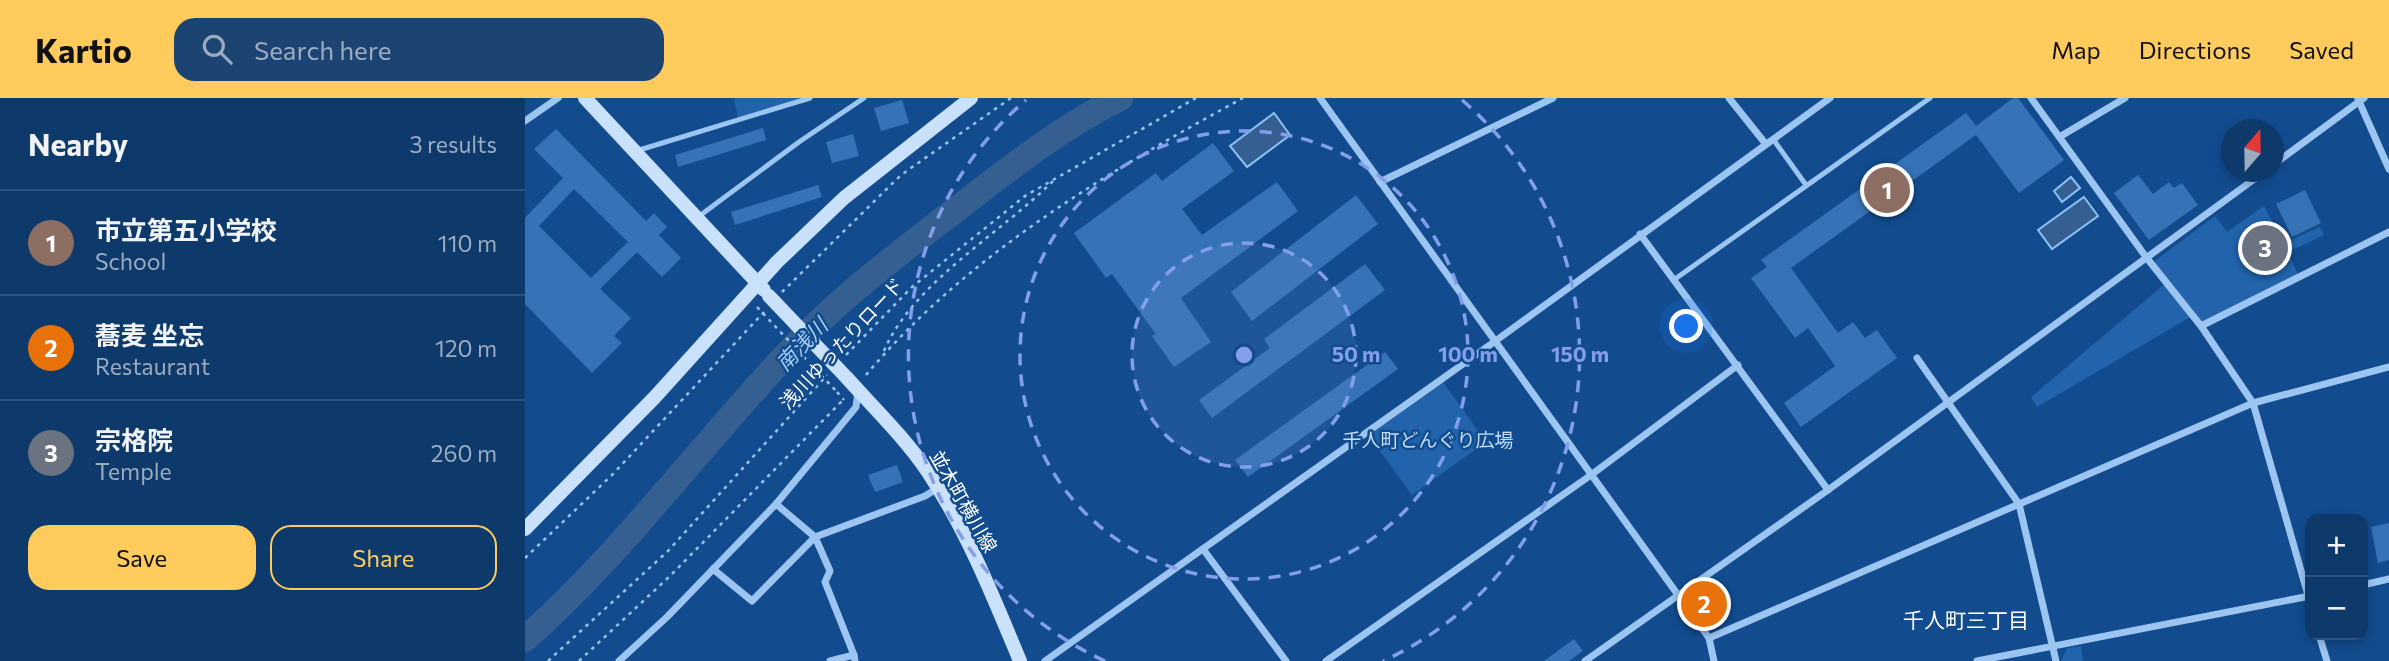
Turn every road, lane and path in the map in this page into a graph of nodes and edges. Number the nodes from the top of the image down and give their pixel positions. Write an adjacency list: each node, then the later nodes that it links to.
1 (558, 98): 17 (street)
2 (585, 98): 21 (street)
3 (810, 98): 21 (lane)
4 (865, 98): 28 (lane)
5 (1011, 98): 34 (path)
6 (1196, 98): 24 (path, 浅川ゆったりロード)
7 (1244, 98): 38 (path)
8 (1320, 98): 25 (street)
9 (1553, 98): 25 (street)
10 (1729, 98): 20 (street)
11 (1830, 98): 19 (street)
12 (1930, 98): 27 (lane)
13 (2031, 98): 18 (street)
14 (2125, 98): 18 (street)
15 (969, 99): 33 (street)
16 (2360, 99): 22 (street); 23 (street)
17 (525, 121)
18 (2060, 136): 31 (street)
19 (1773, 139): 20 (street); 27 (lane)
20 (1765, 143): 30 (street)
21 (636, 151): 28 (street)
22 (2284, 157)
23 (2389, 169)
24 (1055, 178): 38 (path); 40 (path, 浅川ゆったりロード)
25 (1380, 182): 37 (street)
26 (2250, 182): 31 (street)
27 (1806, 185): 32 (lane)
28 (698, 217): 33 (street)
29 (2389, 232): 36 (street)
30 (1640, 234): 32 (street); 37 (street)
31 (2146, 257): 36 (street); 46 (street)
32 (1675, 279): 41 (street)
33 (758, 283): 34 (street); 54 (street)
34 (770, 302): 44 (street, 並木町横川線, bridge); 57 (path)
35 (757, 307): 45 (path, bridge)
36 (2200, 326): 47 (street)
37 (1494, 342): 49 (street); 56 (street)
38 (884, 353): 44 (path)
39 (1917, 358): 46 (street)
40 (841, 360)
41 (1738, 365): 49 (street); 51 (street)
42 (2389, 367): 47 (street)
43 (833, 368): 68 (path, 浅川ゆったりロード)
44 (858, 391): 50 (street, 並木町横川線); 52 (street)
45 (843, 400): 48 (path); 69 (path)
46 (1949, 402): 51 (street); 53 (street)
47 (2253, 403): 53 (street); 60 (street)
48 (847, 405)
49 (1591, 475): 62 (street); 75 (street)
50 (938, 488): 55 (street); 72 (street, 並木町横川線)
51 (1828, 490): 62 (street)
52 (776, 504): 55 (street); 58 (street)
53 (2019, 504): 64 (street); 66 (street)
54 (525, 529)
55 (815, 537): 58 (street); 67 (street)
56 (1203, 549): 73 (street); 74 (street)
57 (525, 558)
58 (713, 569): 70 (street)
59 (2389, 579): 61 (street)
60 (2305, 581)
61 (2368, 584)
62 (1678, 594): 64 (street); 76 (street)
63 (2305, 599): 66 (street)
64 (1709, 638): 77 (street)
65 (2321, 640): 80 (street)
66 (2052, 645): 78 (street); 79 (street)
67 (855, 658): 71 (street)
68 (548, 661)
69 (579, 661)
70 (619, 661)
71 (829, 661)
72 (1020, 661)
73 (1045, 661)
74 (1286, 661)
75 (1327, 661)
76 (1585, 661)
77 (1714, 661)
78 (1977, 661)
79 (2056, 661)
80 (2327, 661)

